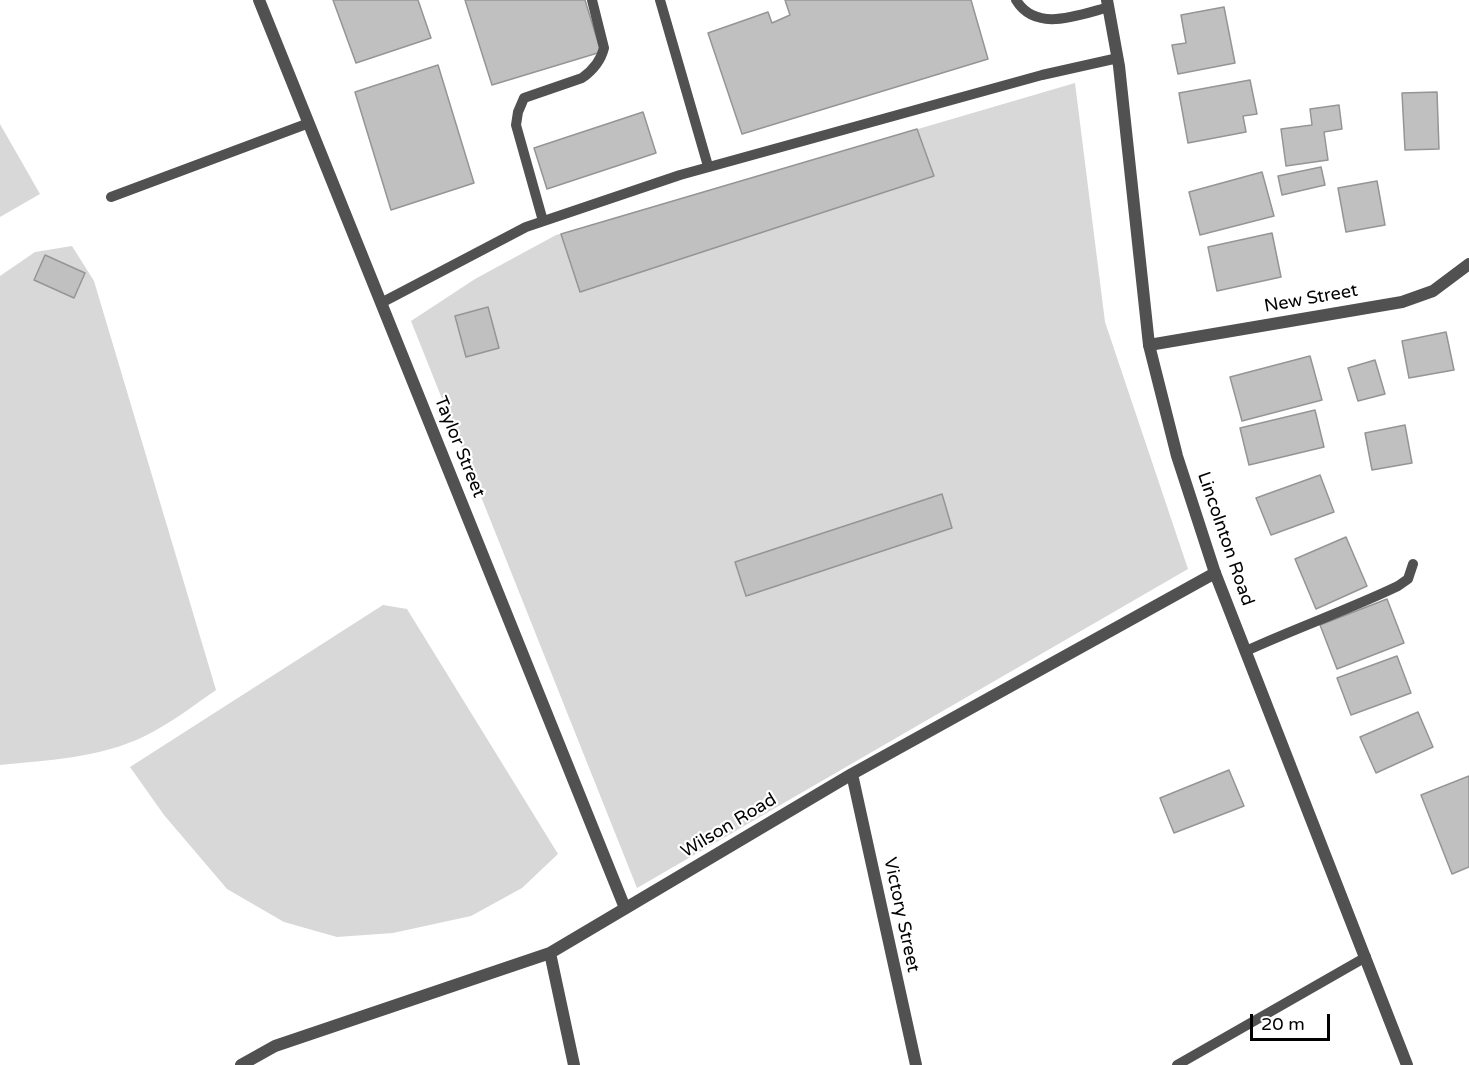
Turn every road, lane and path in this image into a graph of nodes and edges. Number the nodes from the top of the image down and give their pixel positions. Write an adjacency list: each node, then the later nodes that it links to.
1 (259, 0): 7 (street, Taylor Street)
2 (592, 0): 10 (lane)
3 (660, 0): 8 (lane)
4 (1016, 0): 5 (lane)
5 (1108, 4): 6 (street, Lincolnton Road)
6 (1118, 58): 8 (lane); 13 (street, Lincolnton Road)
7 (309, 123): 9 (lane); 12 (street, Taylor Street)
8 (708, 166): 10 (lane)
9 (111, 197)
10 (543, 221): 12 (lane)
11 (1469, 264): 13 (street, New Street)
12 (381, 303): 18 (street, Taylor Street)
13 (1149, 345): 15 (street, Lincolnton Road)
14 (1413, 564): 16 (lane)
15 (1215, 573): 16 (street, Lincolnton Road); 17 (street, Wilson Road)
16 (1246, 651): 20 (street, Lincolnton Road)
17 (852, 774): 18 (street, Wilson Road); 23 (street, Victory Street)
18 (626, 908): 19 (street, Wilson Road)
19 (550, 953): 21 (street, Wilson Road); 22 (street)
20 (1366, 957): 24 (lane); 25 (street, Lincolnton Road)
21 (241, 1065)
22 (574, 1065)
23 (916, 1065)
24 (1177, 1065)
25 (1407, 1065)

